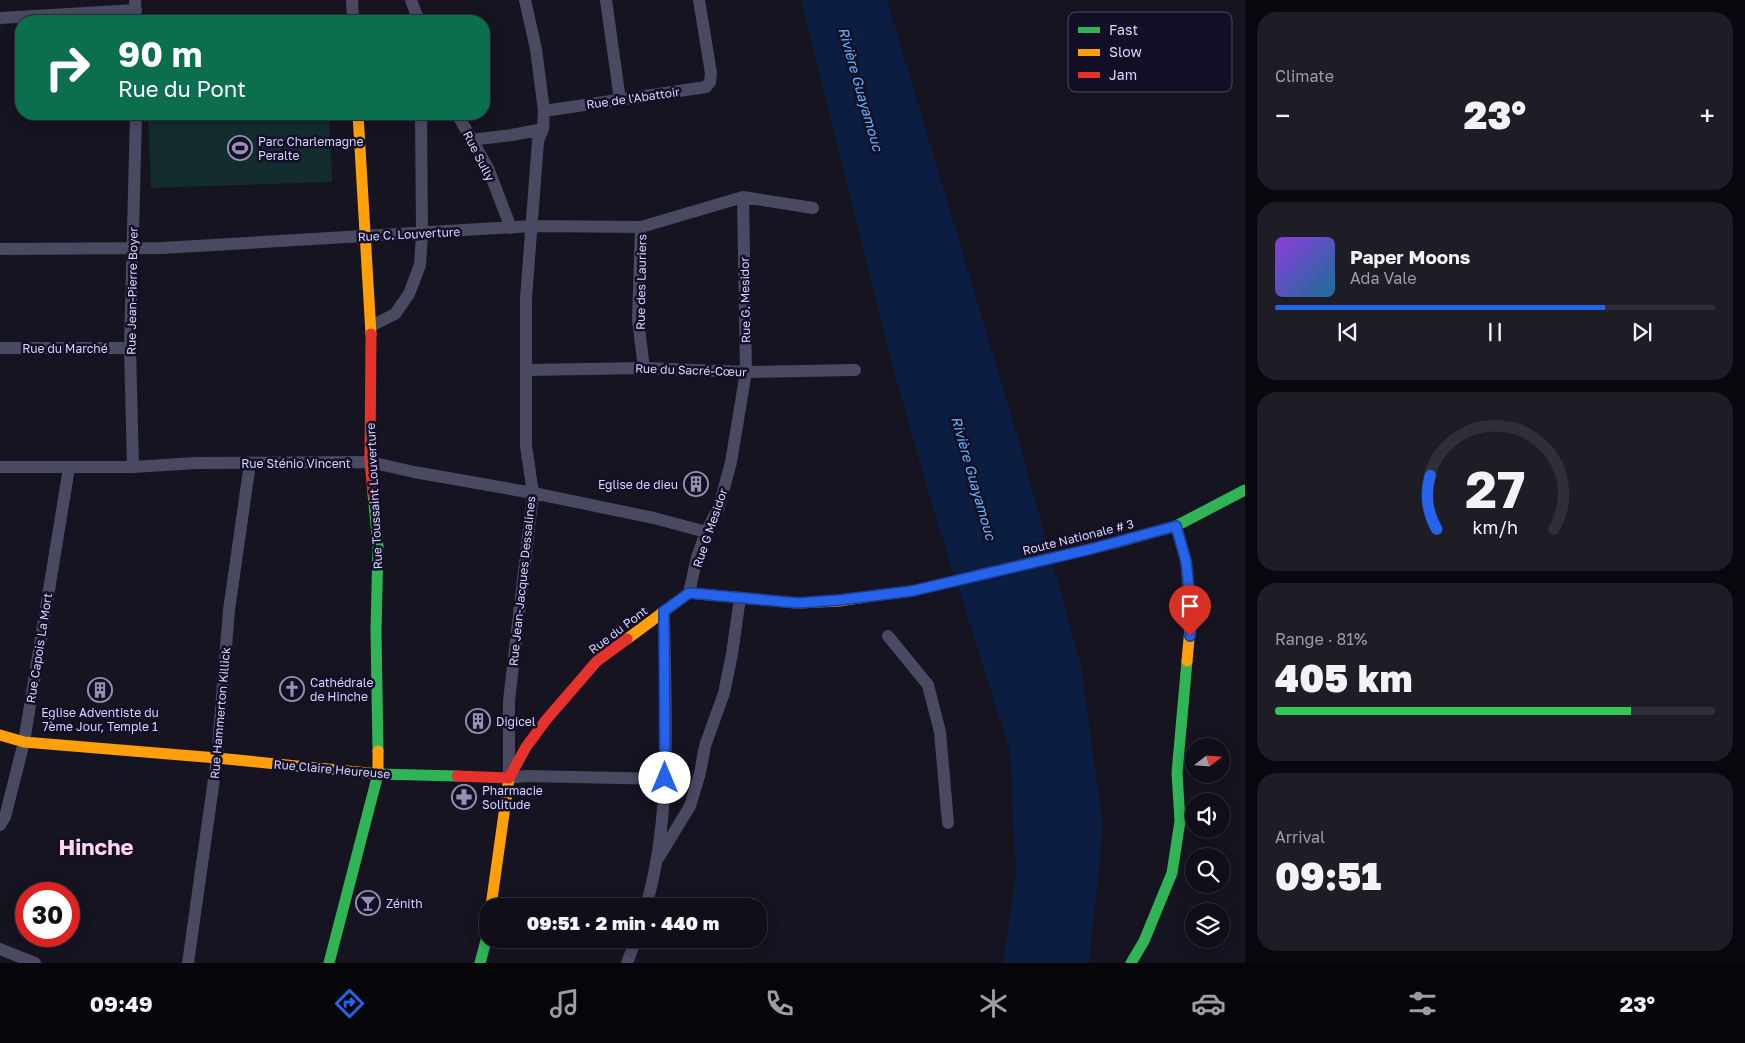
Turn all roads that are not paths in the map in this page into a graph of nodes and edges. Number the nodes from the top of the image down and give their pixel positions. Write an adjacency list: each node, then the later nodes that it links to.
1 (352, 0): 8 (street)
2 (411, 0): 9 (street)
3 (525, 0): 13 (street, Rue Jean-Jacques Dessalines)
4 (606, 0): 12 (street)
5 (699, 0): 12 (street, Rue de l'Abattoir)
6 (136, 10): 7 (street)
7 (51, 15)
8 (353, 15)
9 (417, 15)
10 (15, 17): 11 (street)
11 (0, 18)
12 (620, 100): 13 (street, Rue de l'Abattoir)
13 (544, 111): 18 (street, Rue Jean-Jacques Dessalines)
14 (136, 120): 28 (street, Rue Jean-Pierre Boyer)
15 (358, 120): 26 (main road, Rue Toussaint Louverture)
16 (421, 120): 25 (street)
17 (460, 120): 19 (street, Rue Sully)
18 (543, 129): 19 (street); 22 (street, Rue Jean-Jacques Dessalines)
19 (471, 140): 24 (street, Rue Sully)
20 (743, 198): 21 (street, Rue C. Louverture); 23 (street, Rue C. Louverture); 35 (street, Rue G. Mesidor)
21 (812, 208)
22 (532, 226): 23 (street, Rue C. Louverture); 24 (street, Rue C. Louverture); 33 (street, Rue Jean-Jacques Dessalines)
23 (642, 227): 32 (street, Rue des Lauriers)
24 (511, 228): 25 (street, Rue C. Louverture)
25 (422, 233): 26 (street, Rue C. Louverture); 29 (street)
26 (364, 236): 28 (street, Rue C. Louverture); 29 (main road, Rue Toussaint Louverture)
27 (0, 248): 28 (street, Rue C. Louverture)
28 (133, 249): 31 (street, Rue Jean-Pierre Boyer)
29 (370, 326): 36 (main road, Rue Toussaint Louverture)
30 (0, 348): 31 (street, Rue du Marché)
31 (130, 348): 40 (street, Rue Jean-Pierre Boyer)
32 (644, 368): 33 (street, Rue du Sacré-Cœur); 35 (street, Rue du Sacré-Cœur)
33 (527, 370): 43 (street, Rue Jean-Jacques Dessalines)
34 (855, 370): 35 (street, Rue du Sacré-Cœur)
35 (746, 372): 37 (street, Rue G. Mesidor)
36 (370, 462): 38 (street, Rue Sténio Vincent); 43 (street, Rue Sténio Vincent); 53 (main road, Rue Toussaint Louverture)
37 (731, 462): 45 (street, Rue G Mesidor)
38 (250, 463): 40 (street, Rue Sténio Vincent); 52 (street, Rue Hammerton Killick)
39 (0, 467): 41 (street, Rue Sténio Vincent)
40 (133, 467): 41 (street, Rue Sténio Vincent)
41 (69, 468): 51 (street, Rue Capois La Mort)
42 (1245, 490): 44 (main road, Route Nationale # 3)
43 (533, 493): 45 (street, Rue Sténio Vincent); 54 (street, Rue Jean-Jacques Dessalines)
44 (1176, 526): 47 (main road, Route Nationale # 3); 69 (main road)
45 (706, 532): 46 (street, Rue G Mesidor)
46 (689, 593): 47 (main road); 48 (main road, Rue du Pont)
47 (740, 598): 58 (street)
48 (664, 611): 54 (main road, Rue du Pont); 55 (street)
49 (888, 636): 56 (street)
50 (0, 735): 51 (main road, Rue Claire Heureuse)
51 (24, 742): 52 (main road, Rue Claire Heureuse); 57 (street, Rue Capois La Mort)
52 (217, 758): 53 (main road, Rue Claire Heureuse); 65 (street, Rue Hammerton Killick)
53 (378, 774): 54 (main road, Rue Claire Heureuse); 66 (main road, Rue Toussaint Louverture)
54 (509, 778): 55 (street, Rue Claire Heureuse); 59 (main road, Rue Jean-Jacques Dessalines)
55 (665, 778): 58 (street)
56 (948, 823)
57 (0, 825)
58 (658, 859): 60 (street)
59 (492, 898)
60 (648, 898)
61 (484, 948): 67 (main road)
62 (633, 948): 68 (street)
63 (0, 949): 64 (street)
64 (35, 963)
65 (188, 963)
66 (329, 963)
67 (480, 963)
68 (627, 963)
69 (1131, 963)

